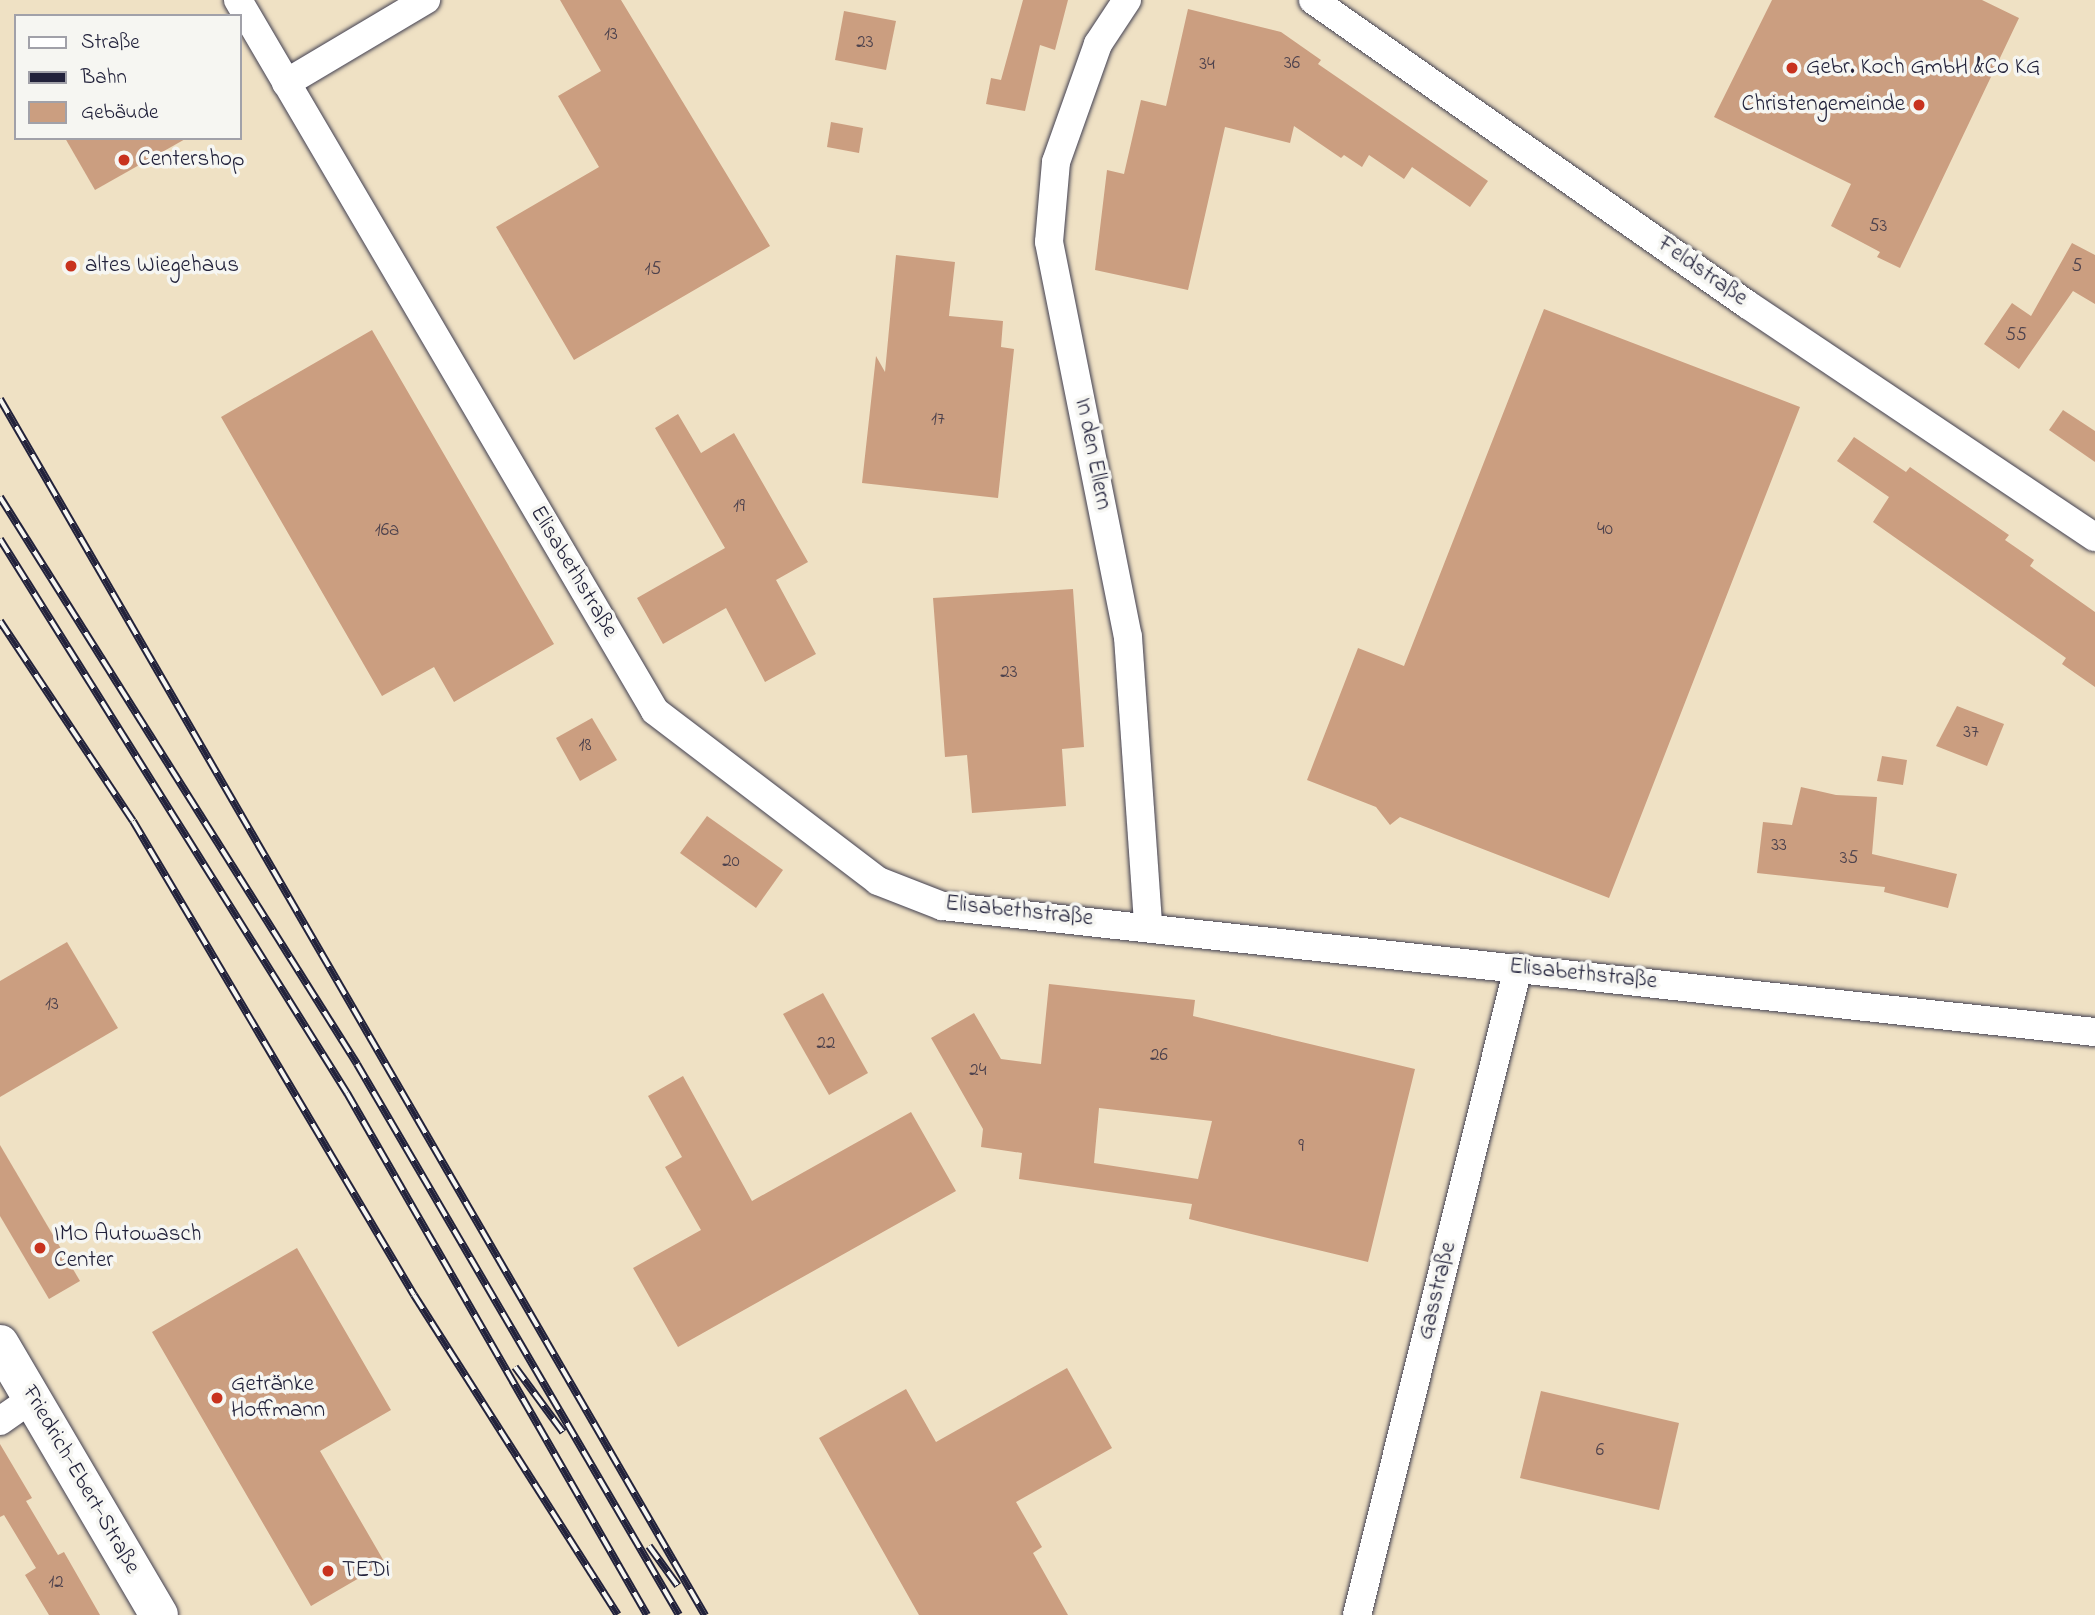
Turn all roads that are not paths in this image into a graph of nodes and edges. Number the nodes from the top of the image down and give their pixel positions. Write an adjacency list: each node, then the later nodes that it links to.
1 (238, 0): 5 (street, Elisabethstraße)
2 (426, 0): 5 (street)
3 (1127, 0): 7 (street, In den Ellern)
4 (1313, 0): 6 (street, Feldstraße)
5 (286, 82): 7 (street, Elisabethstraße)
6 (2095, 537)
7 (1148, 925): 8 (street, Elisabethstraße)
8 (1518, 968): 9 (street, Elisabethstraße); 14 (street, Gasstraße)
9 (2095, 1032)
10 (0, 1345): 11 (main road, Friedrich-Ebert-Straße)
11 (33, 1398): 12 (street); 13 (main road, Friedrich-Ebert-Straße)
12 (0, 1421)
13 (159, 1615)
14 (1357, 1615)

